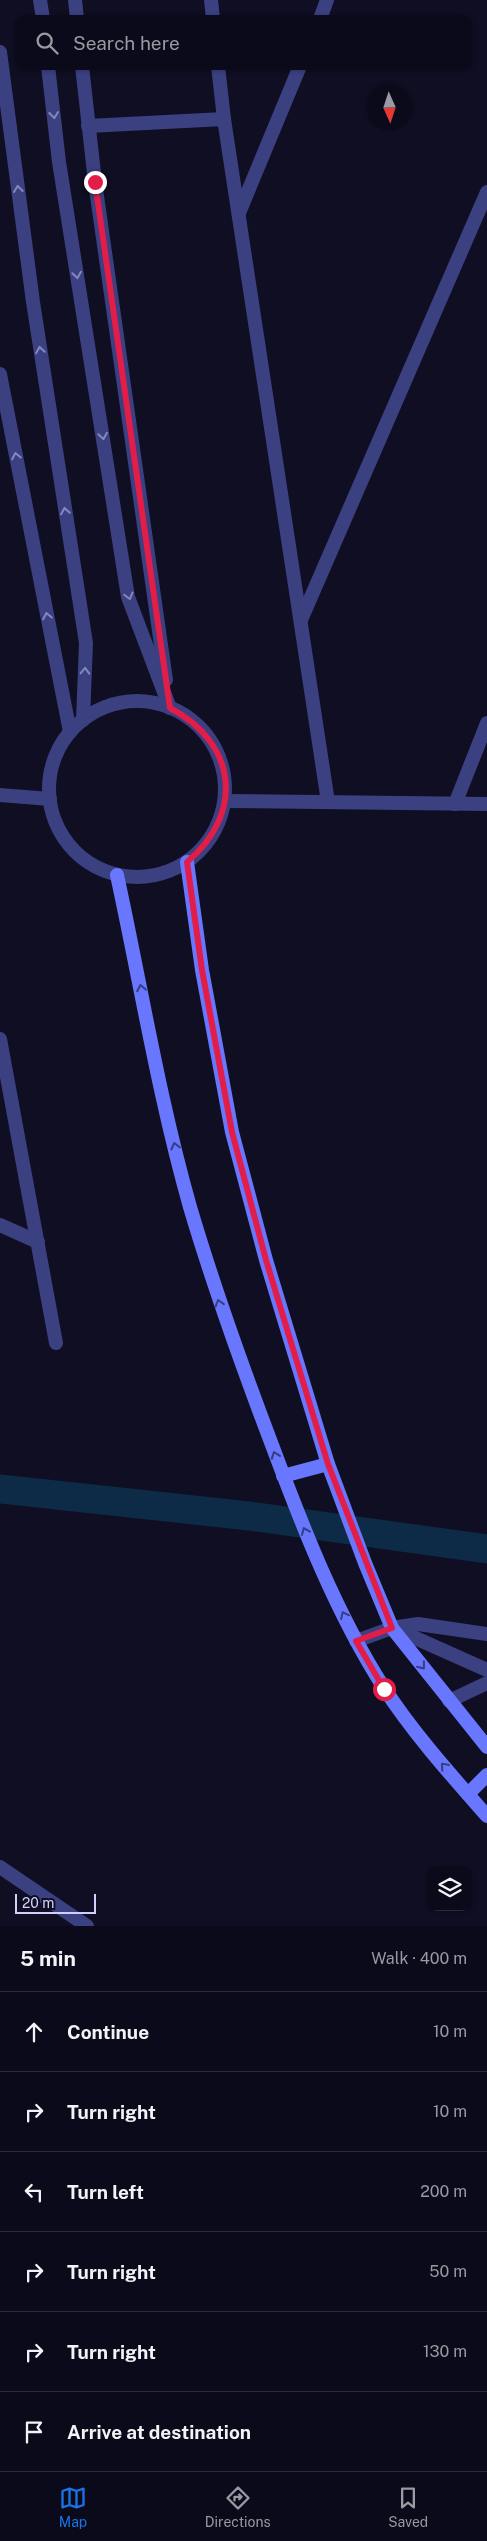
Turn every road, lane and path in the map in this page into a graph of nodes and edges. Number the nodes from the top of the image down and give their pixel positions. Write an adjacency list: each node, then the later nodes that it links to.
1 (40, 0): 5 (street)
2 (75, 0): 6 (street)
3 (211, 0): 7 (street)
4 (327, 0): 8 (street)
5 (42, 15)
6 (77, 15)
7 (213, 15)
8 (321, 15)
9 (0, 52): 21 (street, one-way to 9)
10 (48, 70): 20 (street, one-way to 20)
11 (82, 70): 15 (street)
12 (218, 70): 14 (street)
13 (298, 70): 17 (street)
14 (224, 119): 15 (street); 17 (street)
15 (88, 126): 20 (street)
16 (487, 192): 19 (street)
17 (239, 214): 19 (street)
18 (0, 374): 23 (street, one-way to 18)
19 (300, 621): 27 (street)
20 (170, 708): 21 (street); 26 (street)
21 (83, 720): 23 (street)
22 (487, 723): 28 (street)
23 (70, 732): 25 (street)
24 (0, 794): 25 (street)
25 (50, 799): 31 (street)
26 (225, 801): 27 (street); 30 (street)
27 (328, 802): 28 (street)
28 (455, 804): 29 (street)
29 (487, 804)
30 (187, 862): 31 (street); 36 (main road)
31 (117, 875): 37 (main road, one-way to 31)
32 (0, 1039): 34 (street)
33 (0, 1225): 34 (street)
34 (38, 1242): 35 (street)
35 (56, 1343)
36 (328, 1464): 37 (main road); 38 (main road)
37 (283, 1476): 40 (main road, one-way to 37)
38 (392, 1628): 39 (street); 40 (street); 41 (street); 43 (main road, one-way to 43)
39 (487, 1634)
40 (356, 1641): 46 (main road, one-way to 40)
41 (487, 1670)
42 (487, 1683): 43 (street)
43 (449, 1701): 44 (main road)
44 (487, 1747)
45 (487, 1775): 46 (main road)
46 (468, 1794): 47 (main road)
47 (487, 1816)
48 (0, 1867): 49 (street)
49 (87, 1926)

